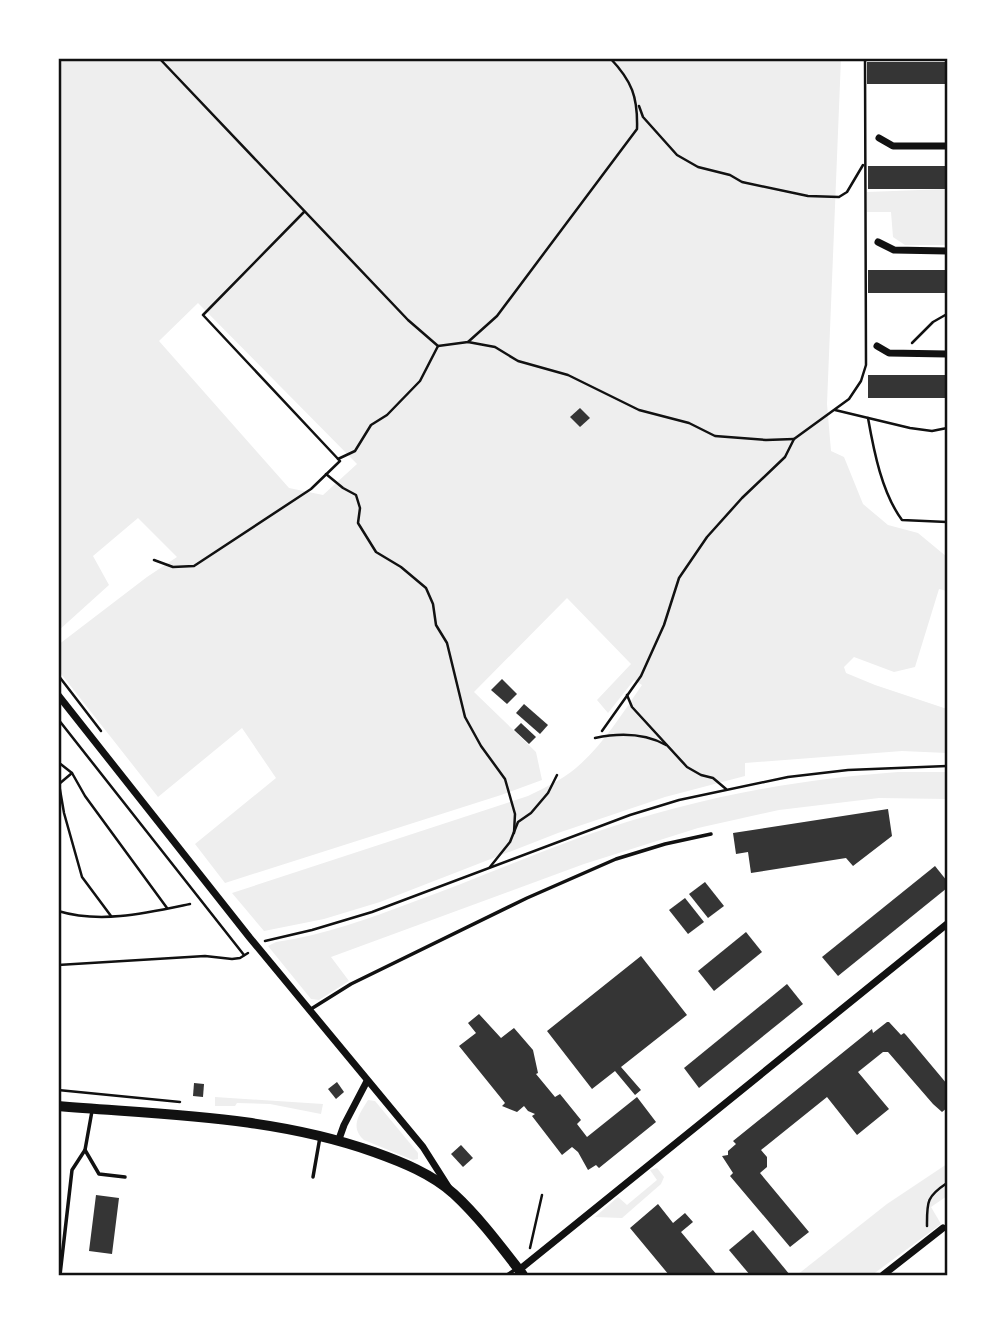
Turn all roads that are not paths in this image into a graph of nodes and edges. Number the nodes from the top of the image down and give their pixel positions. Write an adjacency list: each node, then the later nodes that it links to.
1 (879, 138): 2 (street)
2 (947, 146)
3 (878, 242): 4 (street)
4 (947, 251)
5 (877, 346): 6 (street)
6 (947, 354)
7 (58, 695): 10 (street)
8 (711, 834): 10 (lane)
9 (947, 924): 21 (street)
10 (309, 1010): 11 (street)
11 (367, 1081): 15 (street); 19 (street)
12 (58, 1106): 13 (main road)
13 (92, 1108): 14 (main road); 16 (lane)
14 (321, 1135): 15 (main road); 18 (lane)
15 (339, 1139): 19 (main road)
16 (85, 1150): 17 (lane); 22 (lane)
17 (125, 1177)
18 (313, 1177)
19 (453, 1193): 21 (main road)
20 (945, 1226): 24 (street)
21 (520, 1271): 23 (lane)
22 (60, 1275)
23 (507, 1275)
24 (883, 1275)

